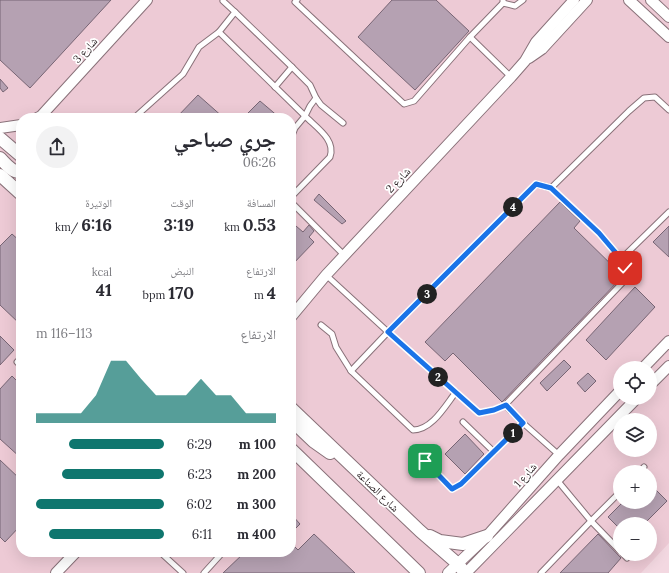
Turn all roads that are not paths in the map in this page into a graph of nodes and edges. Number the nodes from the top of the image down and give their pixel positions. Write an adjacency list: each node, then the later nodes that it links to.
1 (147, 0): 21 (street, شارع 3)
2 (524, 0): 9 (lane)
3 (574, 0): 15 (street, شارع 2)
4 (587, 0): 15 (street, شارع 2)
5 (629, 0): 14 (street)
6 (650, 0): 11 (street)
7 (223, 1): 10 (lane)
8 (295, 1): 13 (lane)
9 (503, 1): 13 (lane)
10 (235, 12): 12 (lane); 16 (lane)
11 (669, 17)
12 (219, 32): 18 (lane); 22 (lane)
13 (470, 37): 17 (lane)
14 (669, 37)
15 (526, 61): 17 (street, شارع 2)
16 (292, 67): 18 (lane); 19 (lane)
17 (511, 77): 40 (street, شارع 2)
18 (275, 87): 23 (lane)
19 (316, 98): 23 (lane); 24 (lane)
20 (669, 110): 34 (lane)
21 (44, 113)
22 (140, 113)
23 (306, 116): 26 (lane); 37 (lane)
24 (343, 123)
25 (16, 126): 27 (street)
26 (296, 127)
27 (0, 128)
28 (0, 138): 29 (street)
29 (16, 152)
30 (0, 158): 31 (street)
31 (16, 172)
32 (0, 175): 35 (street)
33 (0, 185): 36 (street)
34 (551, 188): 41 (lane); 45 (lane)
35 (16, 190)
36 (16, 191)
37 (296, 192)
38 (296, 207): 40 (lane)
39 (669, 212): 41 (lane)
40 (344, 255): 42 (street, شارع 2)
41 (620, 260): 53 (lane)
42 (326, 275): 43 (street, شارع 2); 45 (lane)
43 (296, 311)
44 (321, 325): 49 (lane)
45 (388, 332): 49 (lane); 51 (lane)
46 (669, 341): 47 (street)
47 (650, 361)
48 (668, 368): 50 (street)
49 (350, 371): 51 (lane)
50 (657, 378)
51 (456, 392): 53 (lane)
52 (613, 399): 61 (street, شارع 1)
53 (506, 405): 57 (lane)
54 (630, 405): 64 (street, شارع 1)
55 (296, 413): 63 (street, شارع الصناعة)
56 (462, 422): 59 (lane)
57 (523, 423): 59 (lane); 61 (lane)
58 (296, 425): 63 (street)
59 (494, 452): 62 (lane)
60 (296, 454): 73 (street)
61 (558, 455): 68 (street, شارع 1)
62 (425, 461)
63 (353, 467): 67 (street, شارع الصناعة)
64 (558, 480): 66 (lane); 74 (street, شارع 1)
65 (613, 499): 66 (lane)
66 (591, 521): 69 (lane); 81 (lane)
67 (420, 531): 68 (street); 74 (street, شارع الصناعة)
68 (487, 536): 74 (street, شارع 1)
69 (613, 544)
70 (71, 557): 75 (street)
71 (165, 557): 76 (lane)
72 (219, 557): 77 (lane)
73 (403, 558): 78 (street); 79 (street)
74 (463, 570): 80 (street, شارع 1)
75 (56, 573)
76 (183, 573)
77 (204, 573)
78 (411, 573)
79 (418, 573)
80 (448, 573)
81 (541, 573)

